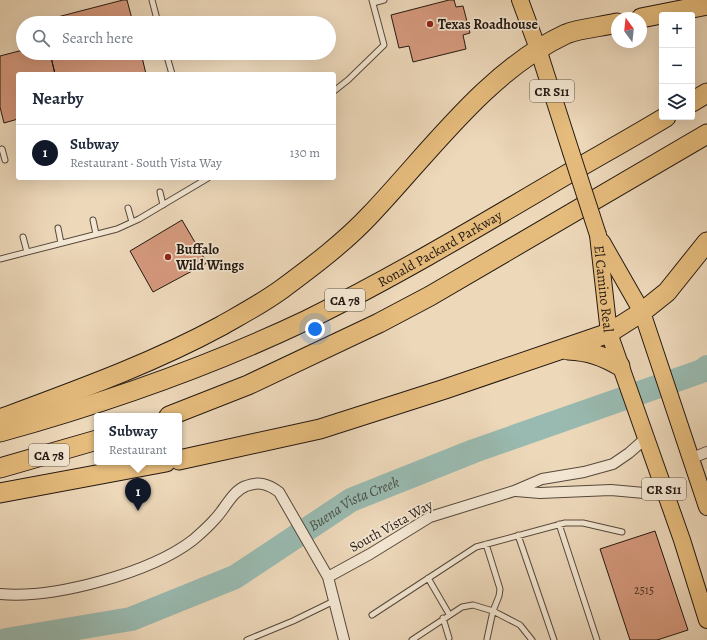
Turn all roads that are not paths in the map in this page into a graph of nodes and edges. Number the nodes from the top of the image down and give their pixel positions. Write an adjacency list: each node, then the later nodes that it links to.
1 (152, 0): 6 (lane)
2 (384, 0): 4 (lane)
3 (520, 0): 9 (main road)
4 (373, 2): 12 (lane)
5 (707, 5): 7 (highway)
6 (156, 16)
7 (647, 17)
8 (611, 24): 9 (highway)
9 (538, 49): 27 (main road, CR S11, bridge); 38 (highway)
10 (168, 60): 11 (lane)
11 (171, 72)
12 (336, 89)
13 (707, 93): 14 (highway)
14 (695, 100)
15 (661, 120): 39 (highway, Ronald Packard Parkway / CA 78)
16 (707, 134): 37 (highway, CA 78)
17 (2, 149): 18 (lane)
18 (5, 160)
19 (200, 180): 21 (lane)
20 (160, 192): 21 (lane)
21 (163, 205): 24 (lane)
22 (128, 208): 24 (lane)
23 (93, 220): 26 (lane)
24 (132, 222): 26 (lane)
25 (58, 228): 30 (lane)
26 (96, 234): 30 (lane)
27 (598, 235): 33 (main road, El Camino Real / CR S11); 34 (main road, El Camino Real / CR S11)
28 (23, 237): 31 (lane)
29 (707, 242): 33 (highway)
30 (61, 243): 31 (lane)
31 (27, 252): 32 (lane)
32 (0, 259)
33 (642, 312): 34 (highway); 43 (main road, El Camino Real / CR S11)
34 (609, 333): 35 (highway); 36 (main road, El Camino Real / CR S11)
35 (562, 350): 36 (highway); 44 (highway)
36 (620, 366): 40 (main road, El Camino Real / CR S11)
37 (177, 413)
38 (0, 419)
39 (0, 432)
40 (646, 438): 47 (street, South Vista Way); 49 (main road, El Camino Real / CR S11)
41 (94, 441): 46 (highway, CA 78)
42 (707, 452): 43 (street)
43 (692, 458): 50 (main road, El Camino Real / CR S11)
44 (182, 459)
45 (150, 465): 48 (highway)
46 (0, 468)
47 (514, 491): 49 (street, South Vista Way); 55 (street, South Vista Way)
48 (0, 494)
49 (666, 495): 63 (main road, El Camino Real / CR S11)
50 (707, 507)
51 (559, 524): 52 (lane); 53 (lane); 71 (lane)
52 (622, 532)
53 (518, 535): 54 (lane); 70 (lane)
54 (486, 544): 56 (lane); 59 (lane)
55 (328, 577): 57 (street); 58 (street)
56 (428, 578): 60 (lane); 61 (lane)
57 (0, 594)
58 (334, 601): 66 (lane); 67 (street)
59 (492, 611): 60 (lane); 65 (lane); 69 (lane)
60 (449, 614): 62 (lane)
61 (372, 615)
62 (443, 618): 64 (lane); 68 (lane)
63 (707, 620)
64 (449, 638)
65 (487, 639)
66 (247, 640)
67 (344, 640)
68 (412, 640)
69 (532, 640)
70 (554, 640)
71 (597, 640)

